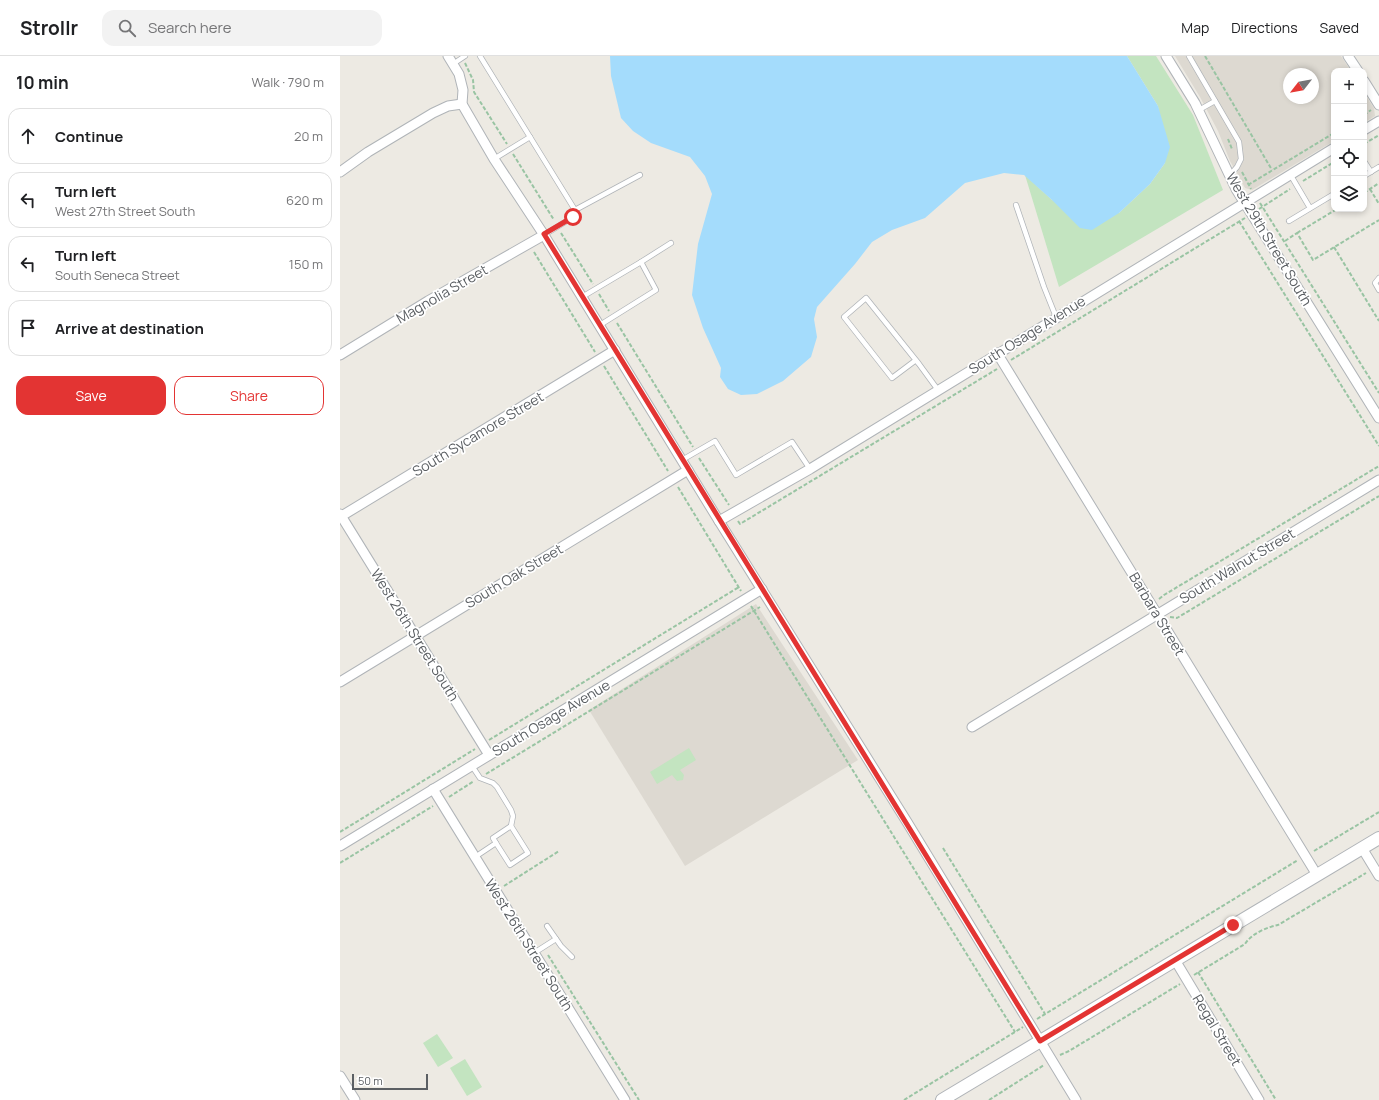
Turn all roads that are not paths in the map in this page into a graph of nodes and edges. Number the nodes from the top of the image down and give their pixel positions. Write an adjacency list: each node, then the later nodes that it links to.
1 (465, 56): 6 (lane)
2 (480, 56): 15 (lane)
3 (1166, 56): 12 (street, West 29th Street South)
4 (1189, 56): 9 (lane)
5 (1348, 56): 7 (street)
6 (450, 60): 10 (street)
7 (1356, 68)
8 (1367, 86): 11 (street)
9 (1215, 101): 12 (lane); 25 (lane)
10 (462, 104): 17 (street); 20 (street)
11 (1379, 105)
12 (1199, 110): 25 (street, West 29th Street South)
13 (1379, 120): 14 (street)
14 (1367, 128)
15 (530, 137): 17 (lane); 30 (lane)
16 (1331, 150): 22 (street, South Osage Avenue)
17 (494, 159): 32 (street)
18 (1367, 166): 21 (lane)
19 (1379, 167): 21 (lane)
20 (340, 172)
21 (1371, 172): 23 (lane)
22 (1290, 174): 27 (street, South Osage Avenue); 29 (lane)
23 (1367, 174)
24 (640, 175): 30 (lane)
25 (1230, 175): 27 (street, West 29th Street South)
26 (1331, 196): 29 (lane)
27 (1244, 202): 38 (street, South Osage Avenue); 45 (street, West 29th Street South)
28 (1016, 205): 38 (lane)
29 (1310, 208): 31 (lane)
30 (575, 210): 32 (lane)
31 (1289, 221)
32 (544, 234): 37 (street); 42 (street, Magnolia Street)
33 (671, 243): 34 (lane)
34 (641, 262): 37 (lane); 39 (lane)
35 (1379, 278): 36 (lane)
36 (1379, 290)
37 (582, 297): 39 (street)
38 (1056, 317): 41 (street, South Osage Avenue)
39 (600, 325): 40 (street)
40 (615, 350): 46 (street); 50 (street, South Sycamore Street)
41 (997, 353): 44 (street, South Osage Avenue); 53 (street, Barbara Street)
42 (340, 354)
43 (916, 360): 43 (lane); 44 (lane)
44 (938, 390): 47 (street, South Osage Avenue)
45 (1379, 418)
46 (682, 460): 47 (lane); 48 (street)
47 (810, 469): 51 (street, South Osage Avenue)
48 (688, 470): 51 (street); 54 (street, South Oak Street)
49 (1379, 480): 53 (street, South Walnut Street)
50 (340, 516): 54 (street, West 26th Street South)
51 (719, 521): 52 (street)
52 (762, 589): 57 (street, South Osage Avenue); 73 (street)
53 (1158, 614): 56 (street, South Walnut Street); 66 (street, Barbara Street)
54 (415, 636): 55 (street, South Oak Street); 57 (street, West 26th Street South)
55 (340, 682)
56 (972, 727)
57 (489, 755): 58 (street, South Osage Avenue)
58 (472, 766): 59 (street, South Osage Avenue); 60 (lane)
59 (433, 789): 63 (street, South Osage Avenue); 65 (street, West 26th Street South)
60 (511, 826): 62 (lane); 62 (lane)
61 (1379, 838): 64 (street)
62 (496, 843): 65 (lane)
63 (340, 846)
64 (1362, 848): 66 (street); 67 (street)
65 (475, 857): 70 (street, West 26th Street South)
66 (1317, 875): 72 (street)
67 (1379, 876)
68 (547, 926): 69 (lane)
69 (556, 939): 70 (lane); 71 (lane)
70 (534, 953): 76 (street, West 26th Street South)
71 (572, 957)
72 (1175, 960): 73 (street); 79 (street, Regal Street)
73 (1040, 1041): 77 (street); 78 (street)
74 (340, 1076): 75 (street)
75 (355, 1100)
76 (625, 1100)
77 (942, 1100)
78 (1076, 1100)
79 (1259, 1100)

